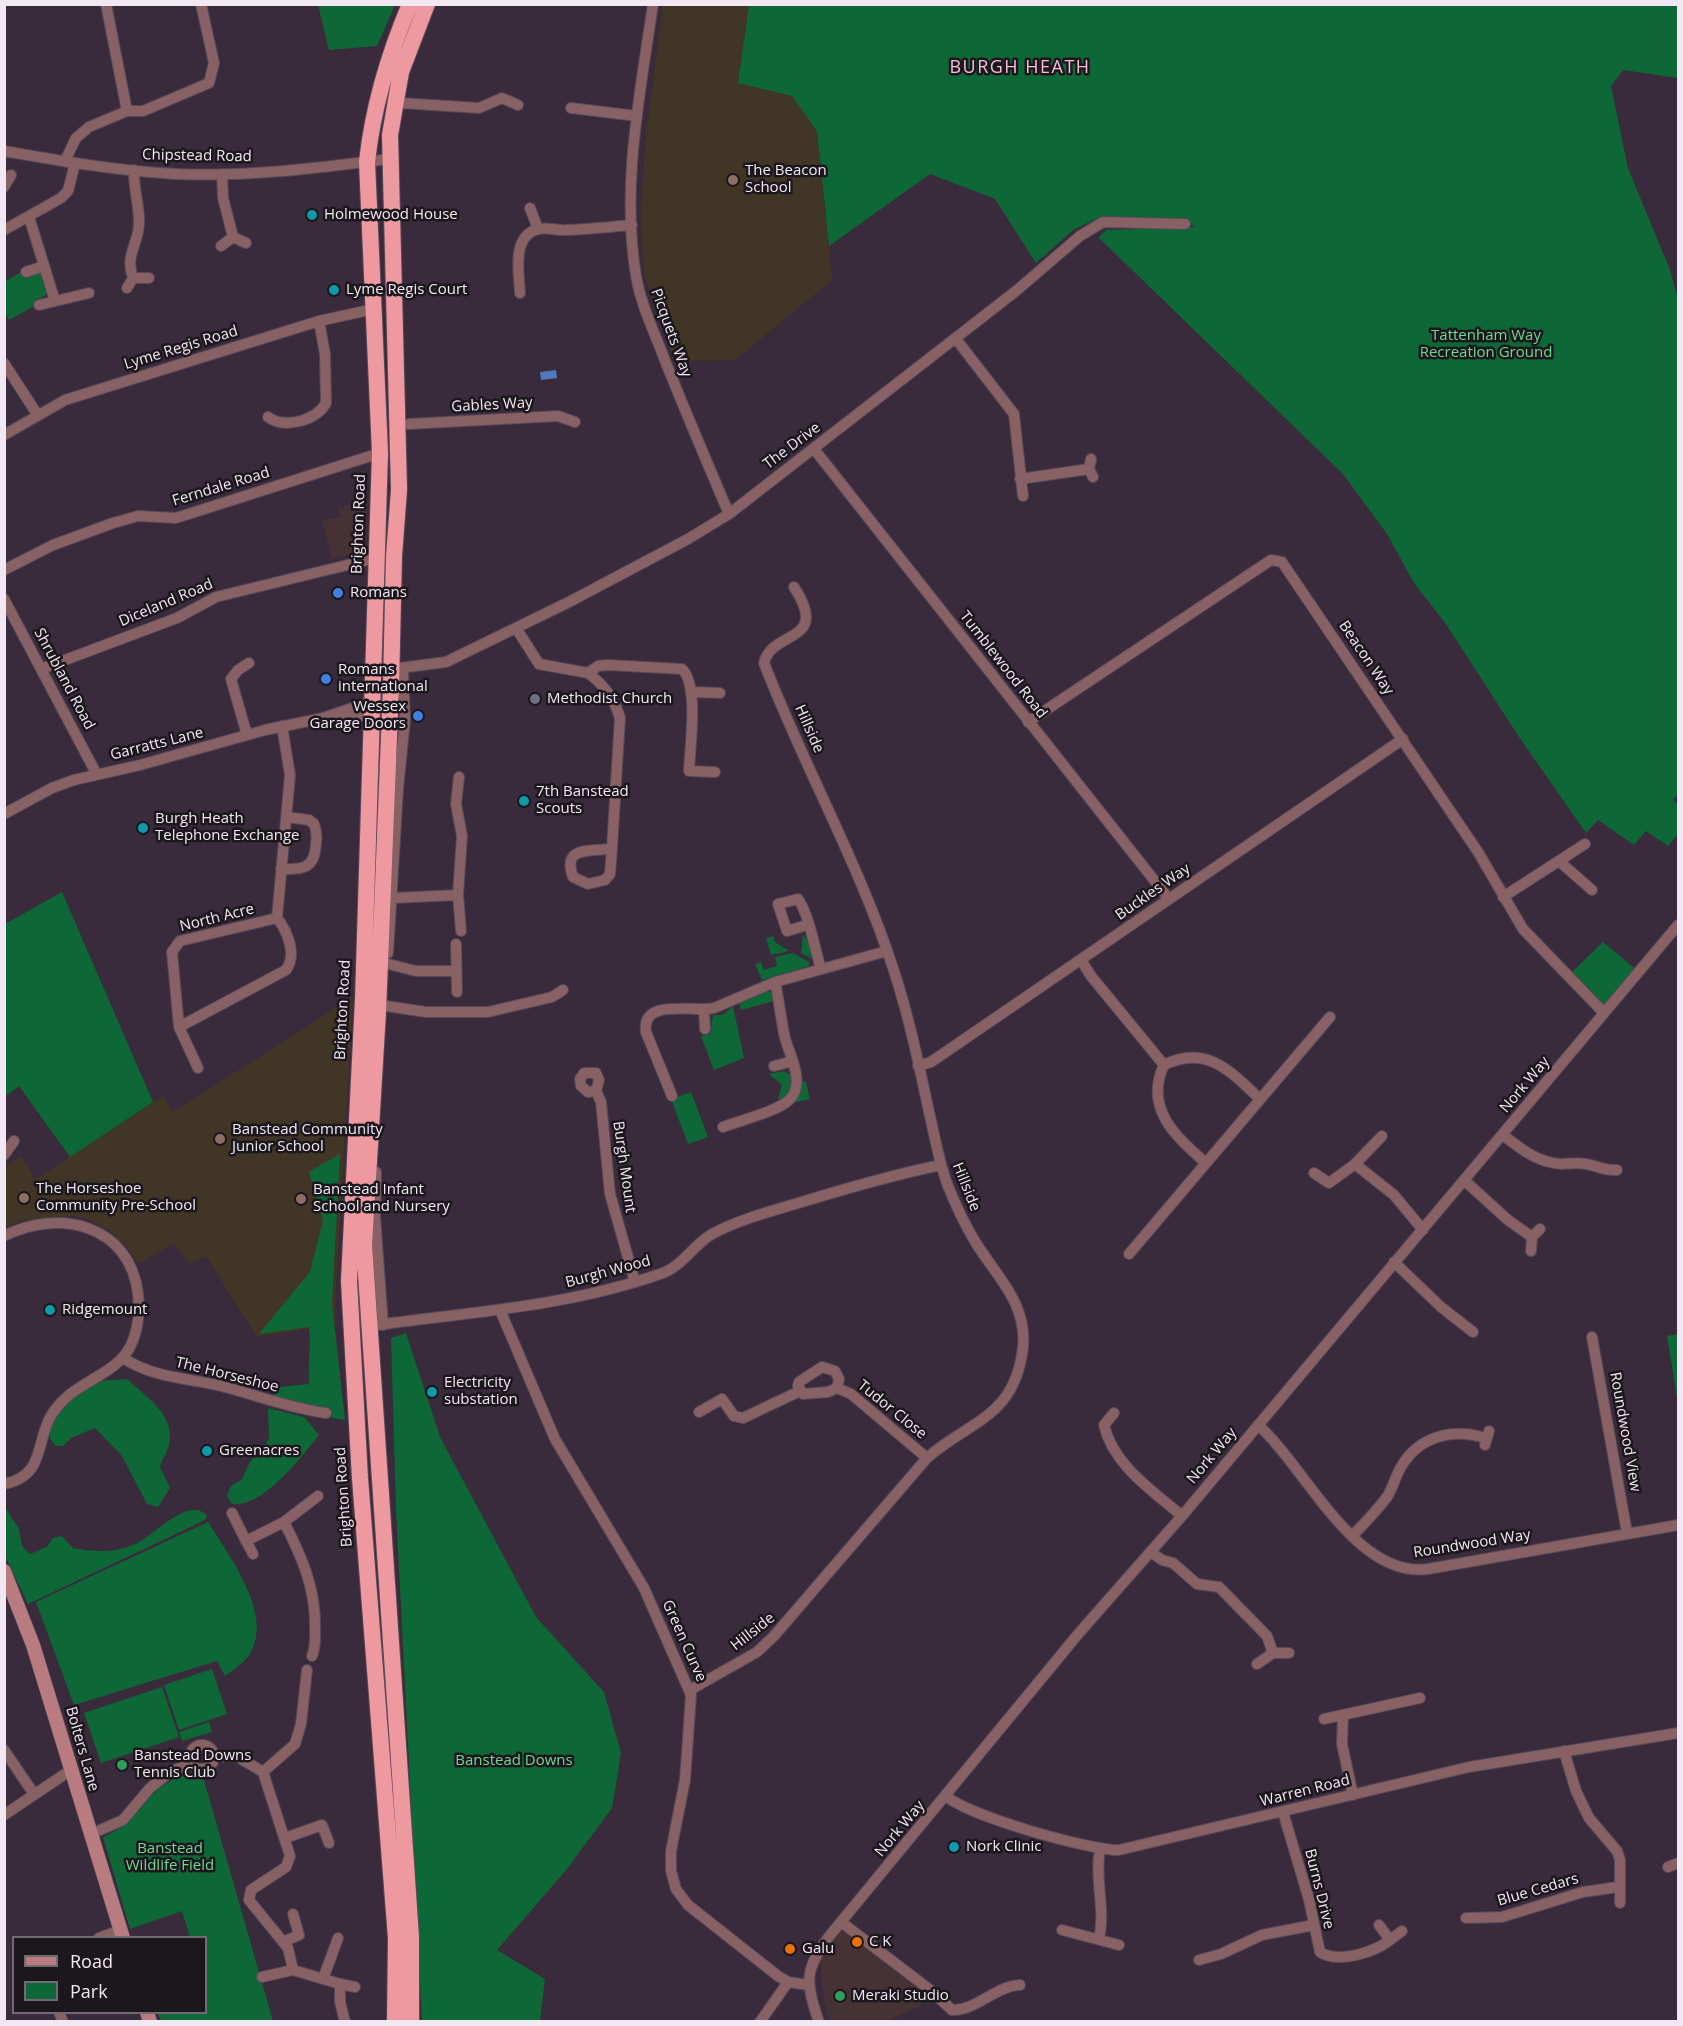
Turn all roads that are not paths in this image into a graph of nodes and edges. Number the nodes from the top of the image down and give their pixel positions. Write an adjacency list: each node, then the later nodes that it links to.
1 (106, 4): 9 (street)
2 (201, 4): 9 (street)
3 (410, 4): 14 (highway, Brighton Road)
4 (427, 4): 12 (highway)
5 (653, 4): 10 (street, Picquets Way)
6 (401, 103): 7 (street)
7 (518, 105)
8 (571, 108): 10 (street)
9 (127, 111): 13 (street)
10 (637, 116): 22 (street, Picquets Way)
11 (4, 151): 13 (street, Chipstead Road)
12 (389, 159): 14 (street, Chipstead Road); 50 (highway)
13 (70, 162): 15 (street, Chipstead Road); 20 (street)
14 (367, 162): 16 (street, Chipstead Road); 35 (highway, Brighton Road)
15 (134, 170): 16 (street, Chipstead Road); 30 (street)
16 (222, 174): 25 (street)
17 (11, 175): 18 (street)
18 (4, 187)
19 (530, 208): 23 (street)
20 (29, 216): 24 (street); 28 (street)
21 (1185, 224): 37 (street, The Drive)
22 (632, 225): 23 (street); 49 (street, Picquets Way)
23 (538, 229): 32 (street)
24 (4, 230)
25 (233, 237): 26 (street); 27 (street)
26 (246, 243)
27 (221, 246)
28 (44, 266): 29 (street); 33 (street)
29 (26, 272)
30 (149, 278)
31 (89, 293): 33 (street)
32 (520, 293)
33 (55, 301): 34 (street)
34 (39, 305)
35 (374, 309): 36 (street, Lyme Regis Road); 45 (highway, Brighton Road)
36 (319, 321): 39 (street, Lyme Regis Road); 40 (street)
37 (956, 339): 44 (street, The Drive); 47 (street)
38 (4, 363): 39 (street)
39 (37, 414): 43 (street, Lyme Regis Road)
40 (268, 417)
41 (575, 422): 42 (street, Gables Way)
42 (409, 424)
43 (4, 435)
44 (814, 449): 49 (street, The Drive); 63 (street, Tumblewood Road)
45 (380, 453): 51 (highway, Brighton Road); 52 (street, Ferndale Road)
46 (1091, 468): 47 (street)
47 (1020, 479): 48 (street)
48 (1023, 496)
49 (729, 514): 55 (street, The Drive)
50 (394, 556): 58 (highway); 62 (highway)
51 (376, 558): 57 (street, Diceland Road); 62 (highway, Brighton Road)
52 (4, 570)
53 (794, 587): 86 (street, Hillside)
54 (4, 599): 57 (street, Shrubland Road)
55 (516, 628): 58 (street, The Drive); 59 (street)
56 (249, 663): 65 (street)
57 (41, 669): 68 (street, Shrubland Road)
58 (398, 669): 79 (street); 128 (highway)
59 (588, 673): 60 (street); 73 (street)
60 (691, 688): 61 (street); 67 (street)
61 (720, 693)
62 (370, 709): 64 (street, Garratts Lane); 202 (highway, Brighton Road)
63 (1028, 722): 66 (street, Beacon Way); 80 (street, Tumblewood Road)
64 (282, 726): 65 (street, Garratts Lane); 71 (street, North Acre)
65 (247, 735): 68 (street, Garratts Lane)
66 (1403, 740): 78 (street, Beacon Way); 80 (street, Buckles Way)
67 (715, 772)
68 (96, 774): 70 (street, Garratts Lane)
69 (459, 777): 77 (street)
70 (6, 808)
71 (287, 817): 75 (street, North Acre); 75 (street)
72 (1584, 844): 74 (street)
73 (612, 848)
74 (1560, 862): 76 (street); 78 (street)
75 (281, 869): 81 (street, North Acre)
76 (1592, 890)
77 (458, 895): 79 (street); 84 (street)
78 (1503, 897): 96 (street, Beacon Way)
79 (392, 898): 88 (street)
80 (1169, 899): 87 (street, Buckles Way)
81 (277, 918): 98 (street, North Acre); 98 (street, North Acre)
82 (807, 925): 89 (street)
83 (1678, 925): 96 (street, Nork Way)
84 (461, 931)
85 (456, 944): 90 (street)
86 (887, 951): 89 (street); 103 (street, Hillside)
87 (1082, 960): 101 (street); 103 (street, Buckles Way)
88 (388, 964): 90 (street); 94 (street)
89 (821, 969): 91 (street)
90 (454, 972): 93 (street)
91 (775, 982): 95 (street); 100 (street)
92 (563, 990): 94 (street)
93 (457, 992)
94 (386, 1006): 128 (street)
95 (704, 1011): 99 (street); 106 (street)
96 (1604, 1013): 109 (street, Nork Way)
97 (1330, 1017): 107 (street)
98 (179, 1027): 104 (street, North Acre)
99 (705, 1029)
100 (793, 1061): 102 (street); 108 (street)
101 (1164, 1065): 107 (street); 113 (street)
102 (774, 1066)
103 (918, 1066): 115 (street, Hillside)
104 (198, 1068)
105 (596, 1091): 124 (street, Burgh Mount)
106 (672, 1096)
107 (1259, 1098): 113 (street)
108 (723, 1127)
109 (1503, 1135): 116 (street); 118 (street, Nork Way)
110 (1382, 1136): 114 (street)
111 (14, 1141): 112 (street)
112 (4, 1155)
113 (1205, 1162): 122 (street)
114 (1355, 1164): 117 (street); 119 (street)
115 (941, 1165): 124 (street, Burgh Wood); 139 (street, Hillside)
116 (1617, 1170)
117 (1314, 1173)
118 (1465, 1181): 119 (street, Nork Way); 121 (street)
119 (1423, 1230): 123 (street, Nork Way)
120 (4, 1236): 131 (street)
121 (1531, 1251)
122 (1129, 1254)
123 (1394, 1262): 127 (street); 137 (street, Nork Way)
124 (635, 1282): 125 (street, Burgh Wood)
125 (500, 1310): 128 (street, Burgh Wood); 157 (street, Green Curve)
126 (1468, 1312): 127 (street)
127 (1460, 1321): 129 (street)
128 (376, 1326): 203 (highway)
129 (1473, 1332)
130 (1593, 1337): 146 (street, Roundwood View)
131 (123, 1358): 135 (street, The Horseshoe); 140 (street)
132 (837, 1388): 133 (street, Tudor Close); 133 (street, Tudor Close); 139 (street, Tudor Close)
133 (800, 1391): 134 (street)
134 (699, 1412)
135 (326, 1413)
136 (1114, 1413): 143 (street)
137 (1257, 1425): 143 (street, Nork Way); 147 (street, Roundwood Way)
138 (1486, 1438): 147 (street)
139 (927, 1458): 157 (street, Hillside)
140 (4, 1484)
141 (318, 1496): 144 (street)
142 (232, 1514): 148 (street)
143 (1182, 1516): 149 (street, Nork Way)
144 (284, 1522): 148 (street); 167 (street)
145 (1678, 1525): 146 (street, Roundwood Way)
146 (1627, 1533): 147 (street, Roundwood Way)
147 (1353, 1535)
148 (246, 1541): 150 (street)
149 (1151, 1552): 154 (street); 170 (street, Nork Way)
150 (253, 1554)
151 (4, 1571): 152 (main road, Bolters Lane)
152 (17, 1598): 153 (street); 166 (main road, Bolters Lane)
153 (4, 1605)
154 (1273, 1653): 155 (street); 156 (street)
155 (1289, 1653)
156 (1257, 1664)
157 (690, 1690): 196 (street, Green Curve)
158 (1420, 1698): 159 (street)
159 (1343, 1715): 160 (street); 169 (street)
160 (1324, 1719)
161 (1678, 1733): 162 (street, Warren Road)
162 (1564, 1751): 169 (street, Warren Road); 177 (street)
163 (5, 1754): 168 (street)
164 (214, 1756): 165 (street); 165 (street); 167 (street)
165 (191, 1763): 173 (street)
166 (70, 1770): 168 (street); 173 (main road, Bolters Lane)
167 (263, 1772): 174 (street)
168 (34, 1794): 172 (street)
169 (1353, 1795): 171 (street, Warren Road)
170 (946, 1796): 176 (street, Warren Road); 181 (street, Nork Way)
171 (1282, 1812): 176 (street, Warren Road); 183 (street, Burns Drive)
172 (4, 1815)
173 (91, 1834): 186 (main road, Bolters Lane)
174 (285, 1838): 175 (street); 190 (street)
175 (328, 1843)
176 (1100, 1849): 188 (street)
177 (1618, 1887): 178 (street); 180 (street, Blue Cedars)
178 (1620, 1903)
179 (293, 1914): 190 (street)
180 (1466, 1918)
181 (841, 1922): 198 (street, Nork Way); 199 (street)
182 (1379, 1925): 189 (street)
183 (1314, 1926): 189 (street, Burns Drive); 192 (street)
184 (1062, 1930): 188 (street)
185 (1402, 1931): 189 (street, Burns Drive)
186 (122, 1934)
187 (338, 1938): 195 (street)
188 (1099, 1939): 191 (street)
189 (1390, 1940)
190 (284, 1942): 193 (street)
191 (1119, 1945)
192 (1199, 1960)
193 (293, 1970): 194 (street); 195 (street)
194 (262, 1977)
195 (323, 1979): 197 (street)
196 (788, 1982): 198 (street, Green Curve); 204 (street)
197 (340, 1984): 200 (street); 201 (street)
198 (808, 1985): 205 (street)
199 (1020, 1985)
200 (355, 1987)
201 (345, 2022)
202 (395, 2022)
203 (411, 2022)
204 (760, 2022)
205 (819, 2022)

